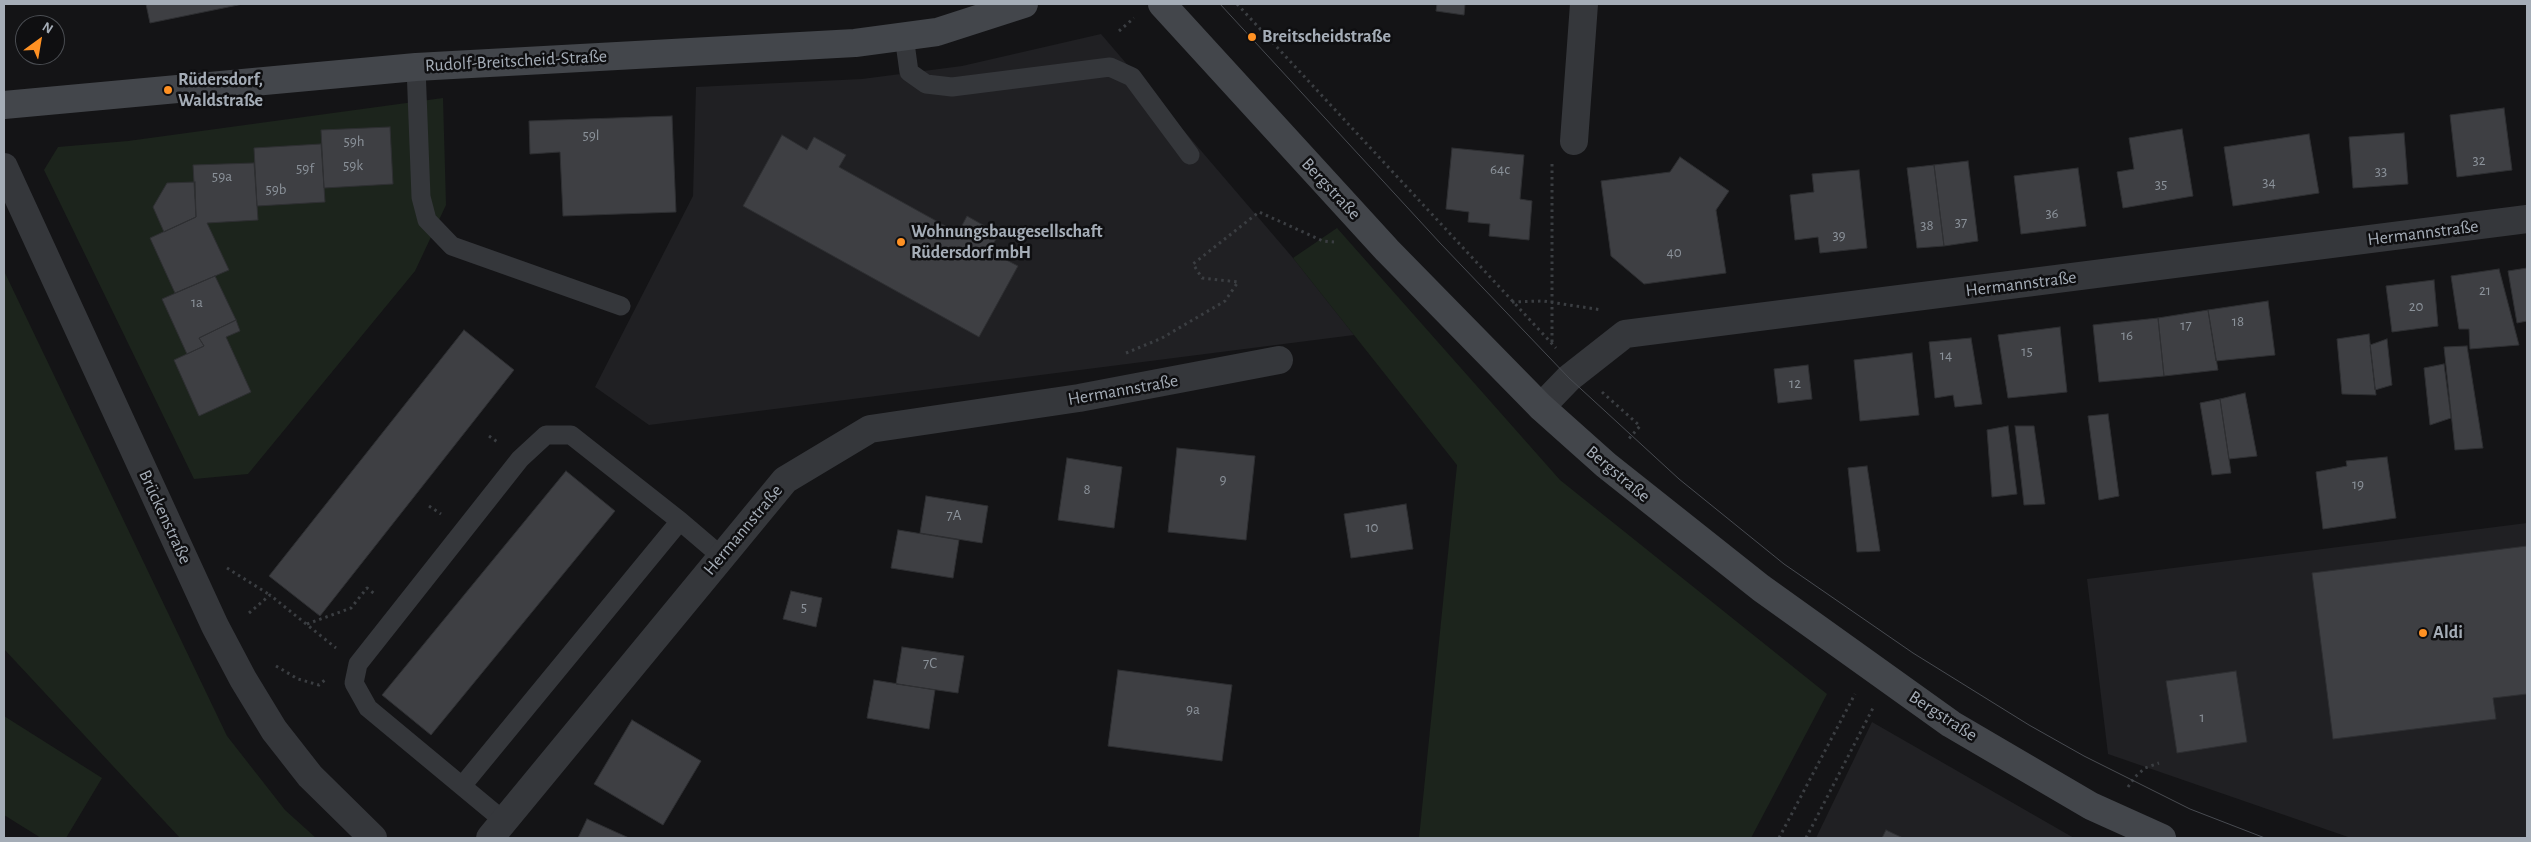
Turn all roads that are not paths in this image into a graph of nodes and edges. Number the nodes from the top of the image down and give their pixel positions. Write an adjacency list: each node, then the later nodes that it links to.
1 (1024, 4): 4 (street, Rudolf-Breitscheid-Straße)
2 (1162, 4): 13 (street, Bergstraße)
3 (1584, 4): 7 (street)
4 (904, 36): 5 (street, Rudolf-Breitscheid-Straße); 8 (lane)
5 (416, 67): 6 (street, Rudolf-Breitscheid-Straße); 11 (lane)
6 (4, 105)
7 (1574, 142)
8 (1190, 155)
9 (4, 166): 18 (street, Brückenstraße)
10 (2527, 219): 13 (street, Hermannstraße)
11 (621, 306)
12 (1279, 360): 15 (street, Hermannstraße)
13 (1541, 407): 19 (street, Bergstraße)
14 (680, 521): 15 (lane); 16 (lane); 16 (lane)
15 (721, 556): 17 (street, Hermannstraße)
16 (462, 786): 17 (lane)
17 (497, 830)
18 (373, 838)
19 (2162, 838)

